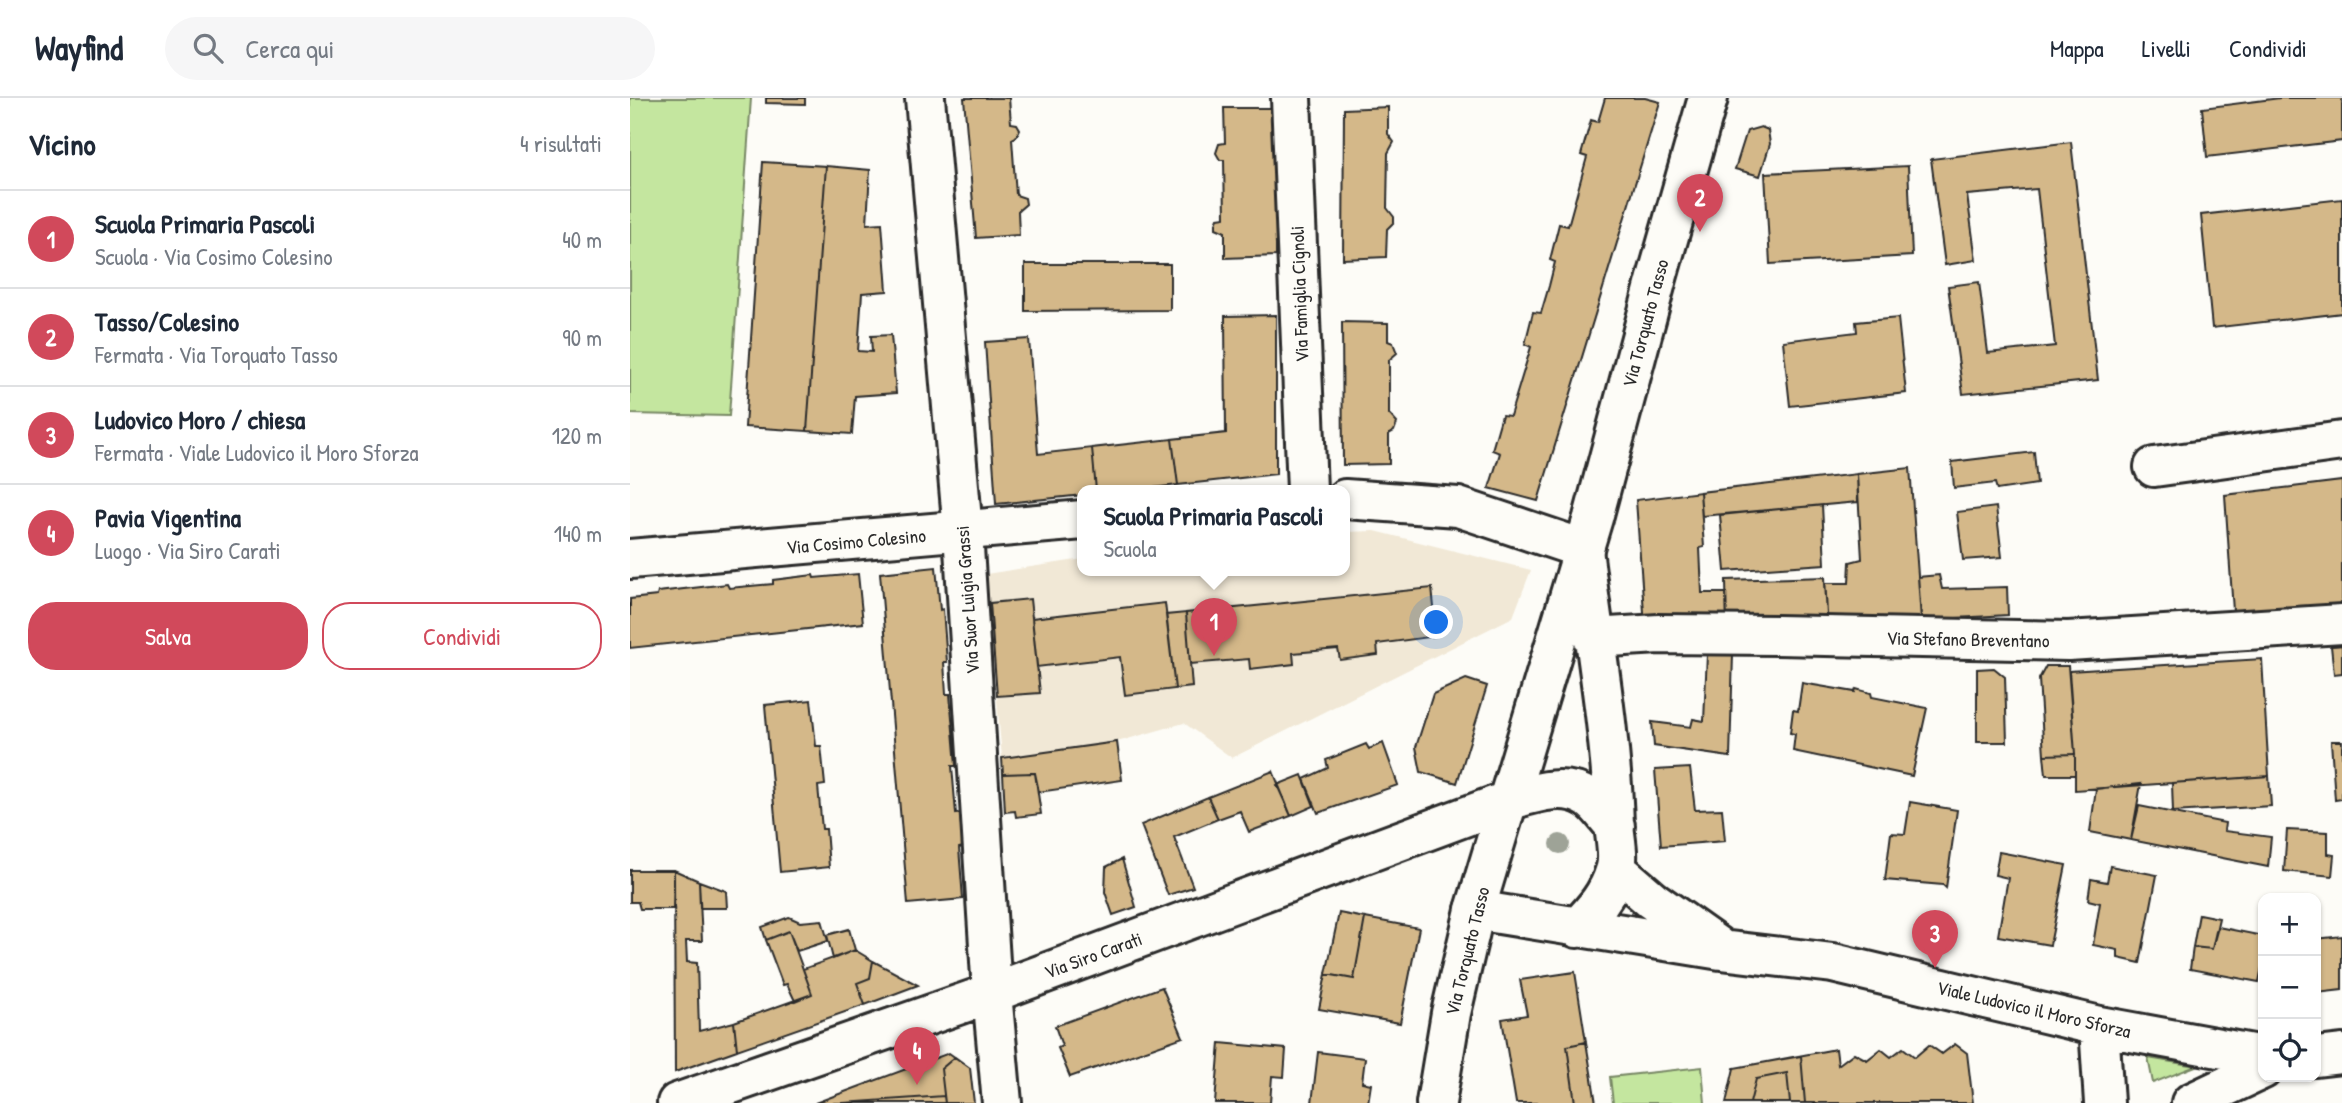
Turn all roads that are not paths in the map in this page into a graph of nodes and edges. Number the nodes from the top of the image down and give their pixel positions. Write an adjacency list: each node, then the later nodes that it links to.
1 (925, 98): 9 (street, Via Suor Luigia Grassi)
2 (1291, 98): 6 (street, Via Famiglia Cignoli)
3 (1708, 98): 10 (street, Via Torquato Tasso)
4 (2342, 441): 5 (street)
5 (2154, 467)
6 (1307, 485)
7 (1350, 499): 10 (street)
8 (1077, 521): 9 (street, Via Cosimo Colesino)
9 (963, 532): 11 (street, Via Cosimo Colesino); 20 (street, Via Suor Luigia Grassi)
10 (1583, 549): 13 (street, Via Torquato Tasso); 14 (street, Via Torquato Tasso)
11 (630, 559)
12 (2342, 624): 13 (street, Via Stefano Breventano)
13 (1593, 638): 15 (street, Via Torquato Tasso)
14 (1507, 801): 15 (street); 17 (street, Via Torquato Tasso); 20 (street, Via Siro Carati)
15 (1615, 826): 16 (street, Via Torquato Tasso)
16 (1616, 869): 18 (street); 19 (street, Viale Ludovico il Moro Sforza)
17 (1475, 909): 18 (street, Viale Ludovico il Moro Sforza); 28 (street, Via Torquato Tasso)
18 (1577, 928): 19 (street, Viale Ludovico il Moro Sforza)
19 (1721, 950): 21 (street, Viale Ludovico il Moro Sforza)
20 (992, 993): 26 (street, Via Siro Carati); 27 (street, Via Suor Luigia Grassi)
21 (2099, 1026): 23 (street, Viale Ludovico il Moro Sforza); 29 (street)
22 (2342, 1054): 24 (street)
23 (2258, 1055)
24 (2321, 1056)
25 (2258, 1071): 30 (street)
26 (677, 1103)
27 (1002, 1103)
28 (1436, 1103)
29 (2104, 1103)
30 (2190, 1103)

